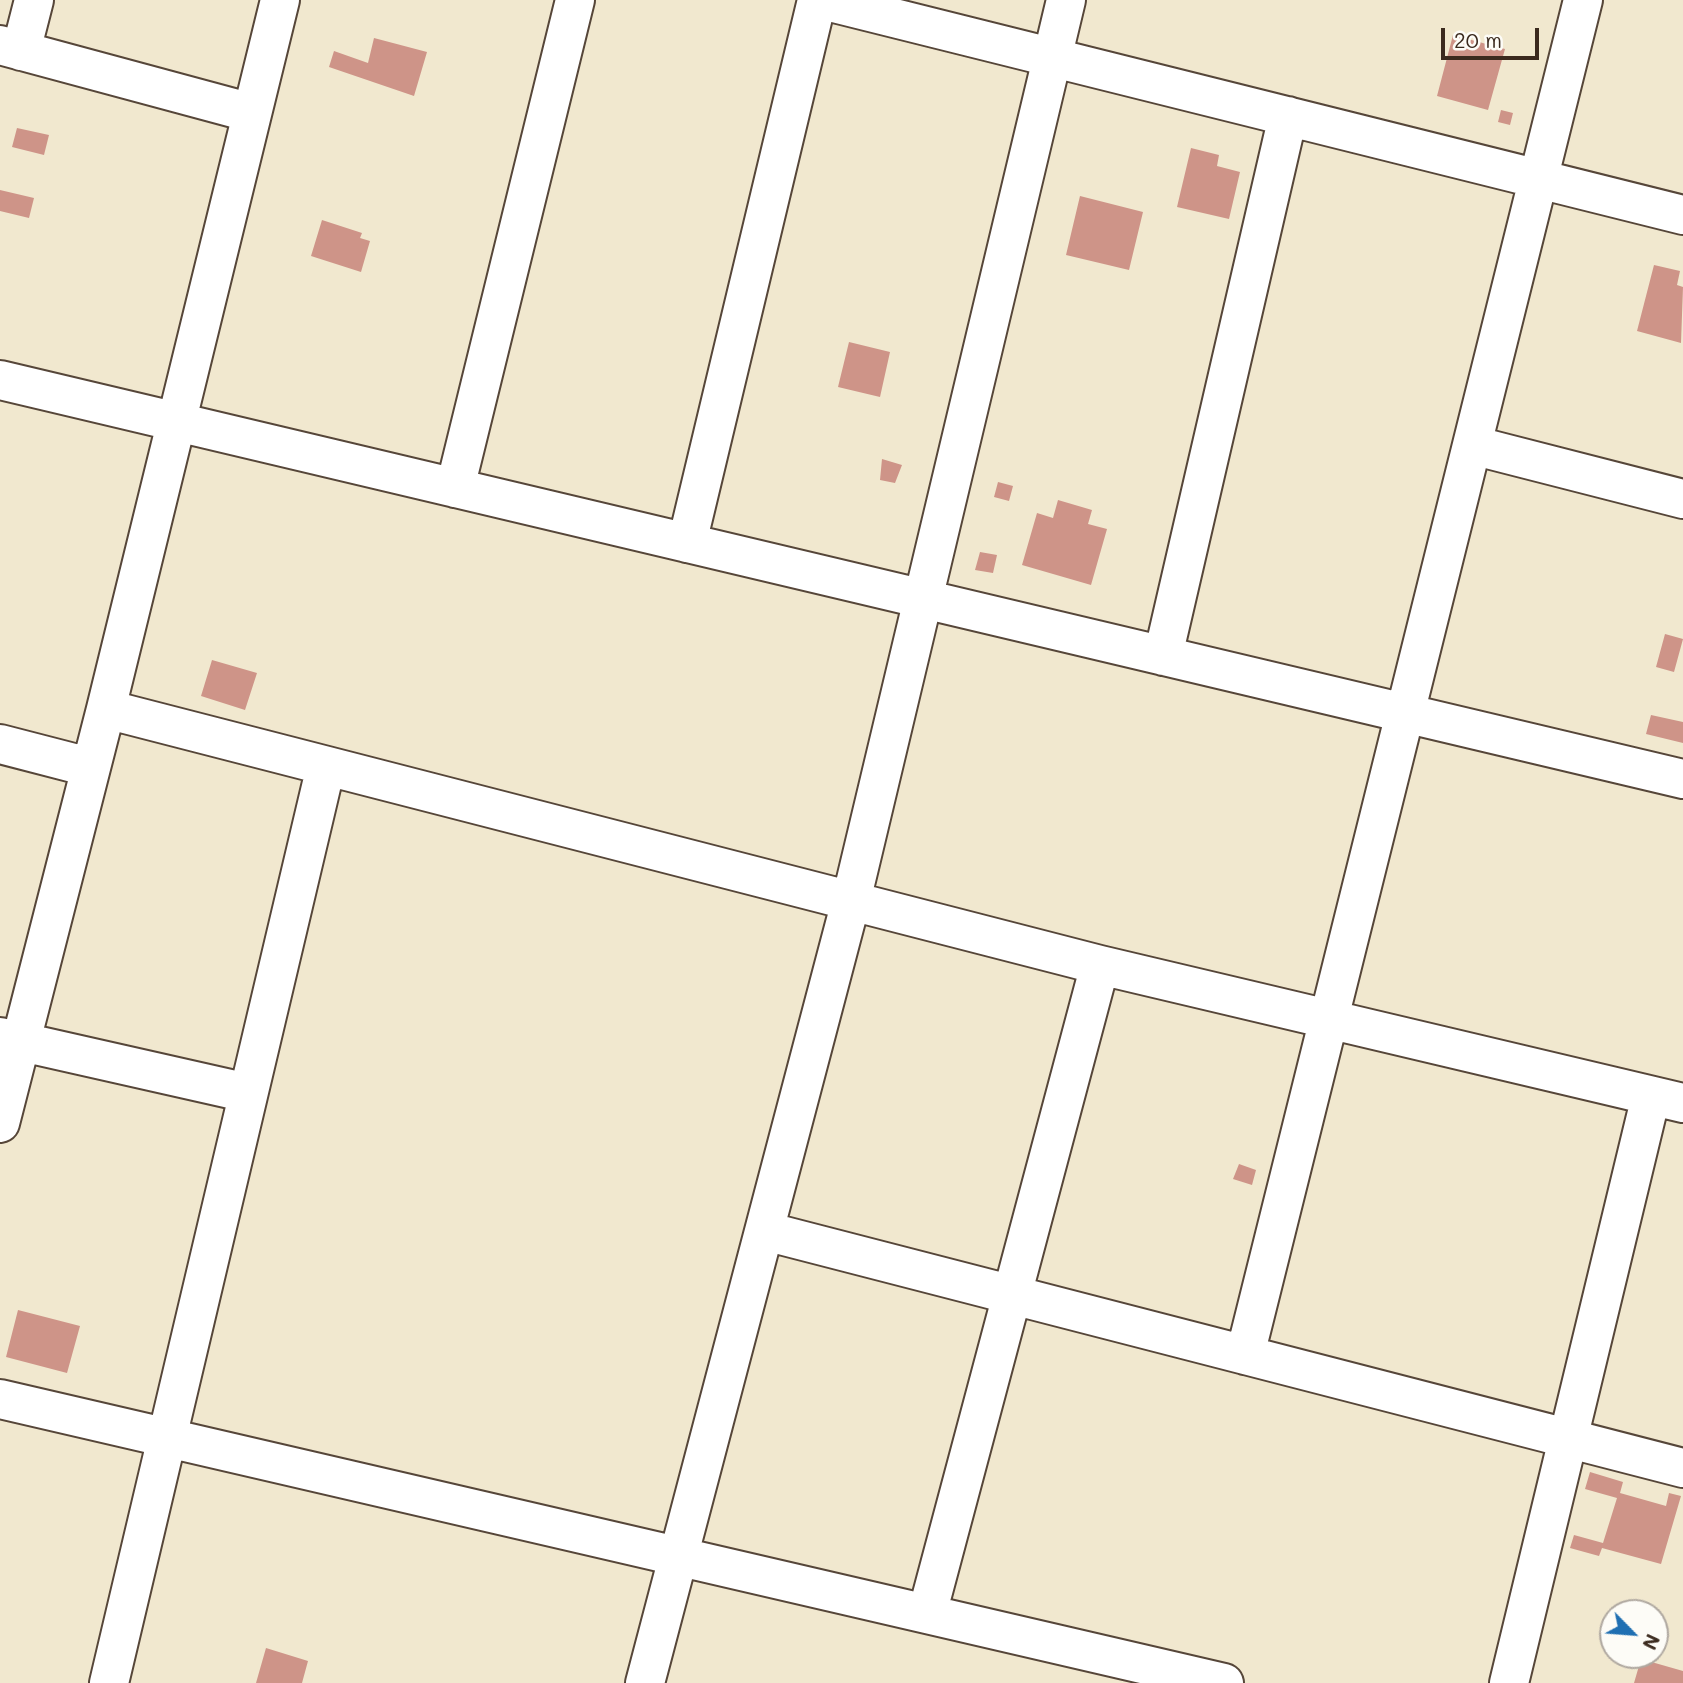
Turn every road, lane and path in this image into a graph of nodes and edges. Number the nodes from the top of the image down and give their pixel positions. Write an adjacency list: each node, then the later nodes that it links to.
1 (34, 0): 8 (street)
2 (280, 0): 10 (street)
3 (575, 0): 17 (street)
4 (817, 0): 19 (street)
5 (822, 0): 9 (street)
6 (1066, 0): 9 (street)
7 (1583, 0): 12 (street)
8 (11, 48): 10 (street)
9 (1052, 58): 11 (street); 20 (street)
10 (252, 113): 15 (street)
11 (1288, 116): 12 (street); 21 (street)
12 (1539, 179): 13 (street); 16 (street)
13 (1683, 215)
14 (0, 380): 15 (street)
15 (175, 421): 17 (street); 22 (street)
16 (1472, 446): 18 (street); 23 (street)
17 (455, 488): 19 (street)
18 (1683, 499)
19 (687, 543): 20 (street)
20 (923, 599): 21 (street); 28 (street)
21 (1163, 656): 23 (street)
22 (106, 709): 25 (street); 26 (street)
23 (1405, 713): 27 (street); 30 (street)
24 (0, 744): 26 (street)
25 (326, 766): 28 (street); 32 (street)
26 (89, 767): 31 (street)
27 (1683, 779)
28 (851, 901): 29 (street); 35 (street)
29 (1100, 965): 30 (street); 36 (street)
30 (1329, 1018): 33 (street); 37 (street)
31 (10, 1040): 32 (street); 34 (street)
32 (248, 1093): 39 (street)
33 (1667, 1100): 40 (street)
34 (0, 1123)
35 (765, 1231): 36 (street); 42 (street)
36 (1012, 1295): 37 (street); 43 (street)
37 (1245, 1355): 40 (street)
38 (0, 1399): 39 (street)
39 (166, 1438): 42 (street); 44 (street)
40 (1568, 1438): 41 (street); 47 (street)
41 (1683, 1468)
42 (680, 1557): 43 (street); 45 (street)
43 (927, 1614): 46 (street)
44 (109, 1683)
45 (645, 1683)
46 (1224, 1683)
47 (1509, 1683)

